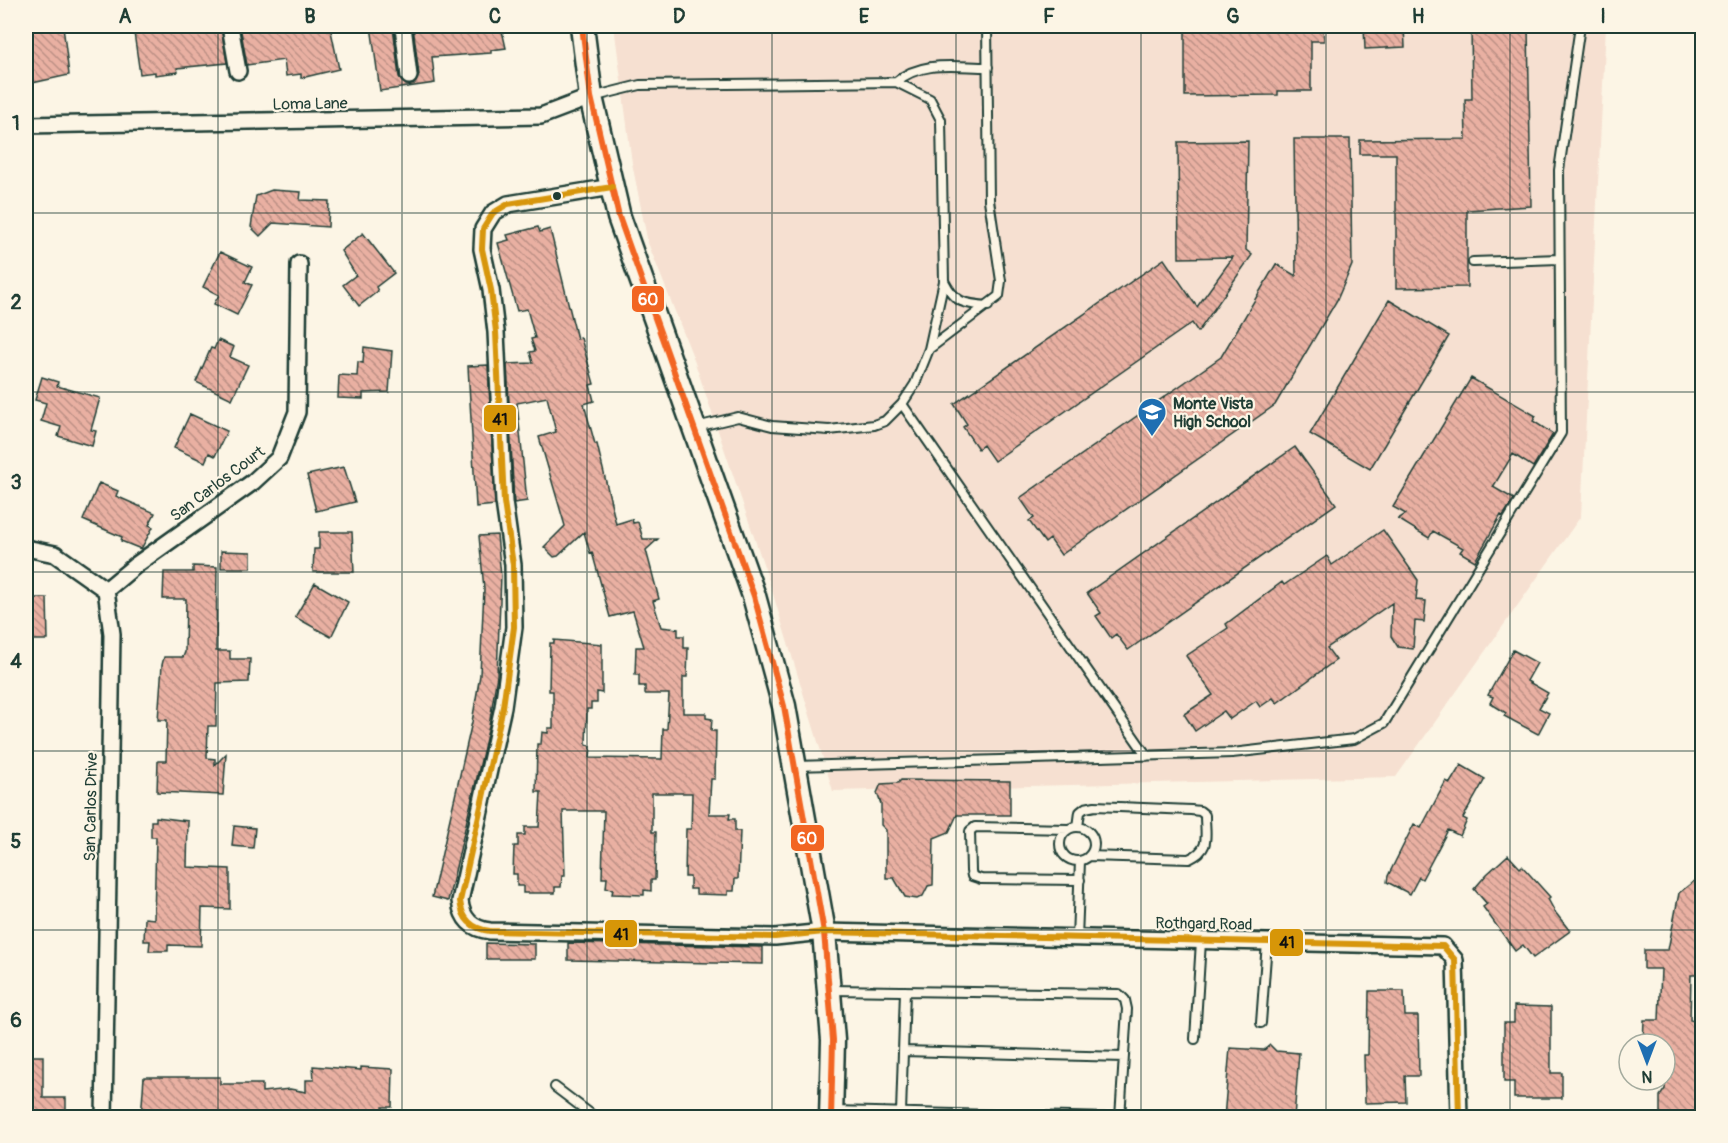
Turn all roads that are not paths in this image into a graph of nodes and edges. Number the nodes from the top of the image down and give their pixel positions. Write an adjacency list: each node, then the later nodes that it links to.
1 (230, 26): 7 (street)
2 (403, 26): 8 (street)
3 (582, 26): 10 (main road)
4 (987, 26): 6 (lane)
5 (1580, 26): 13 (lane)
6 (988, 67): 9 (lane); 17 (lane)
7 (238, 71)
8 (409, 76)
9 (896, 82): 10 (lane); 16 (lane)
10 (591, 97): 11 (street, Loma Lane); 12 (main road)
11 (26, 125)
12 (612, 187): 20 (main road); 30 (street, Rothgard Road)
13 (1560, 259): 14 (lane); 23 (lane)
14 (1473, 262)
15 (299, 264): 22 (street, San Carlos Court)
16 (944, 281): 17 (lane); 18 (lane)
17 (988, 306): 18 (lane)
18 (929, 349): 19 (lane)
19 (902, 404): 20 (lane); 23 (lane)
20 (693, 427): 24 (main road)
21 (26, 548): 22 (street)
22 (106, 590): 43 (street, San Carlos Drive)
23 (1148, 756): 24 (lane)
24 (794, 766): 30 (main road)
25 (1078, 827): 26 (lane); 27 (lane); 27 (lane)
26 (1068, 829): 28 (lane); 29 (lane)
27 (1089, 856): 28 (lane)
28 (1080, 861): 29 (lane)
29 (1080, 880): 31 (lane)
30 (824, 932): 31 (street, Rothgard Road); 34 (main road)
31 (1077, 938): 32 (street, Rothgard Road)
32 (1201, 941): 33 (street, Rothgard Road); 37 (lane)
33 (1267, 942): 36 (lane); 47 (street, Rothgard Road)
34 (829, 990): 35 (lane); 42 (main road)
35 (905, 991): 38 (lane); 39 (lane)
36 (1261, 1023)
37 (1195, 1039)
38 (903, 1051): 39 (lane); 41 (lane)
39 (1124, 1057): 46 (lane)
40 (555, 1087): 44 (lane)
41 (901, 1113): 42 (lane); 45 (lane)
42 (831, 1114)
43 (104, 1118)
44 (596, 1118)
45 (1112, 1118)
46 (1120, 1118)
47 (1458, 1118)

